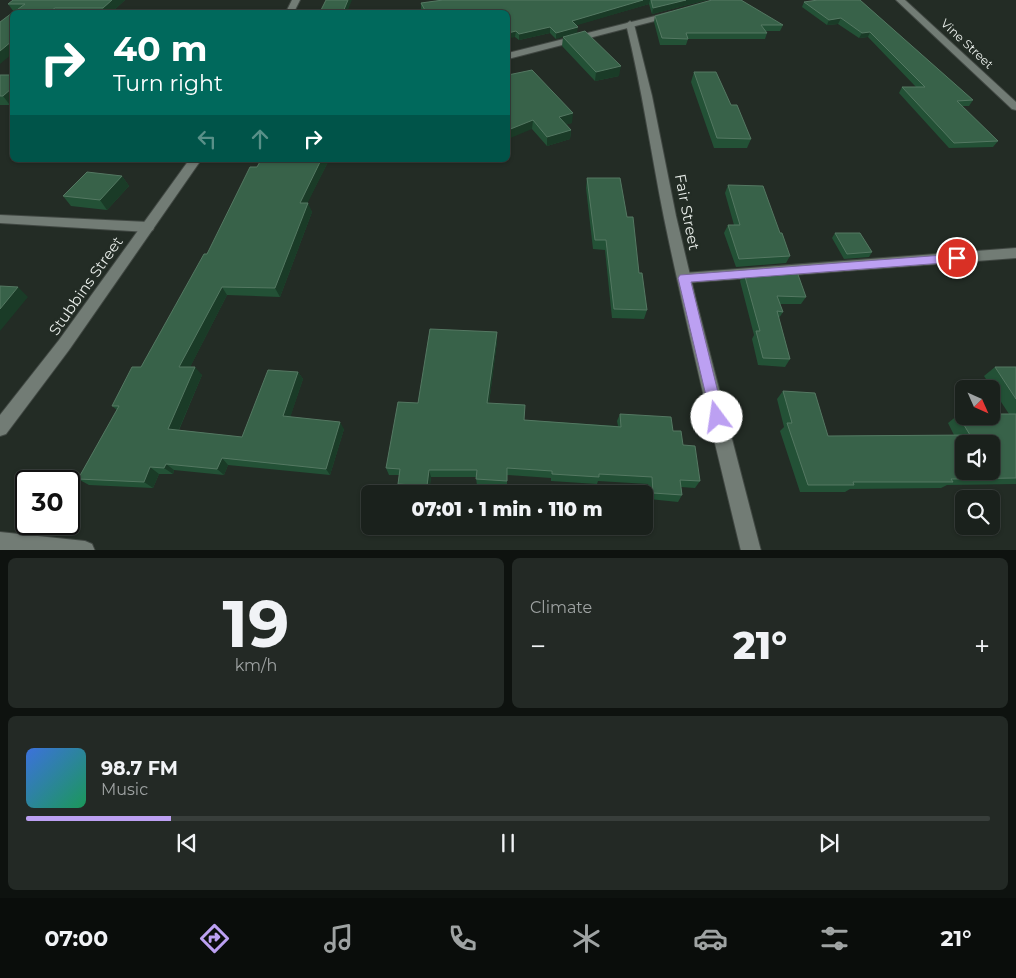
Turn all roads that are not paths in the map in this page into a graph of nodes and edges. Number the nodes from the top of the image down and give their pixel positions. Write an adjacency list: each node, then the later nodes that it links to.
1 (900, 0): 5 (street, Vine Street)
2 (677, 12): 3 (street)
3 (630, 24): 4 (street); 10 (street, Fair Street)
4 (510, 55)
5 (1016, 108)
6 (194, 162): 8 (street, Stubbins Street)
7 (0, 219): 8 (street)
8 (148, 227): 11 (street, Stubbins Street)
9 (1016, 253): 10 (street)
10 (684, 278): 14 (street, Fair Street)
11 (0, 428)
12 (0, 542): 13 (street)
13 (85, 550)
14 (750, 550)

